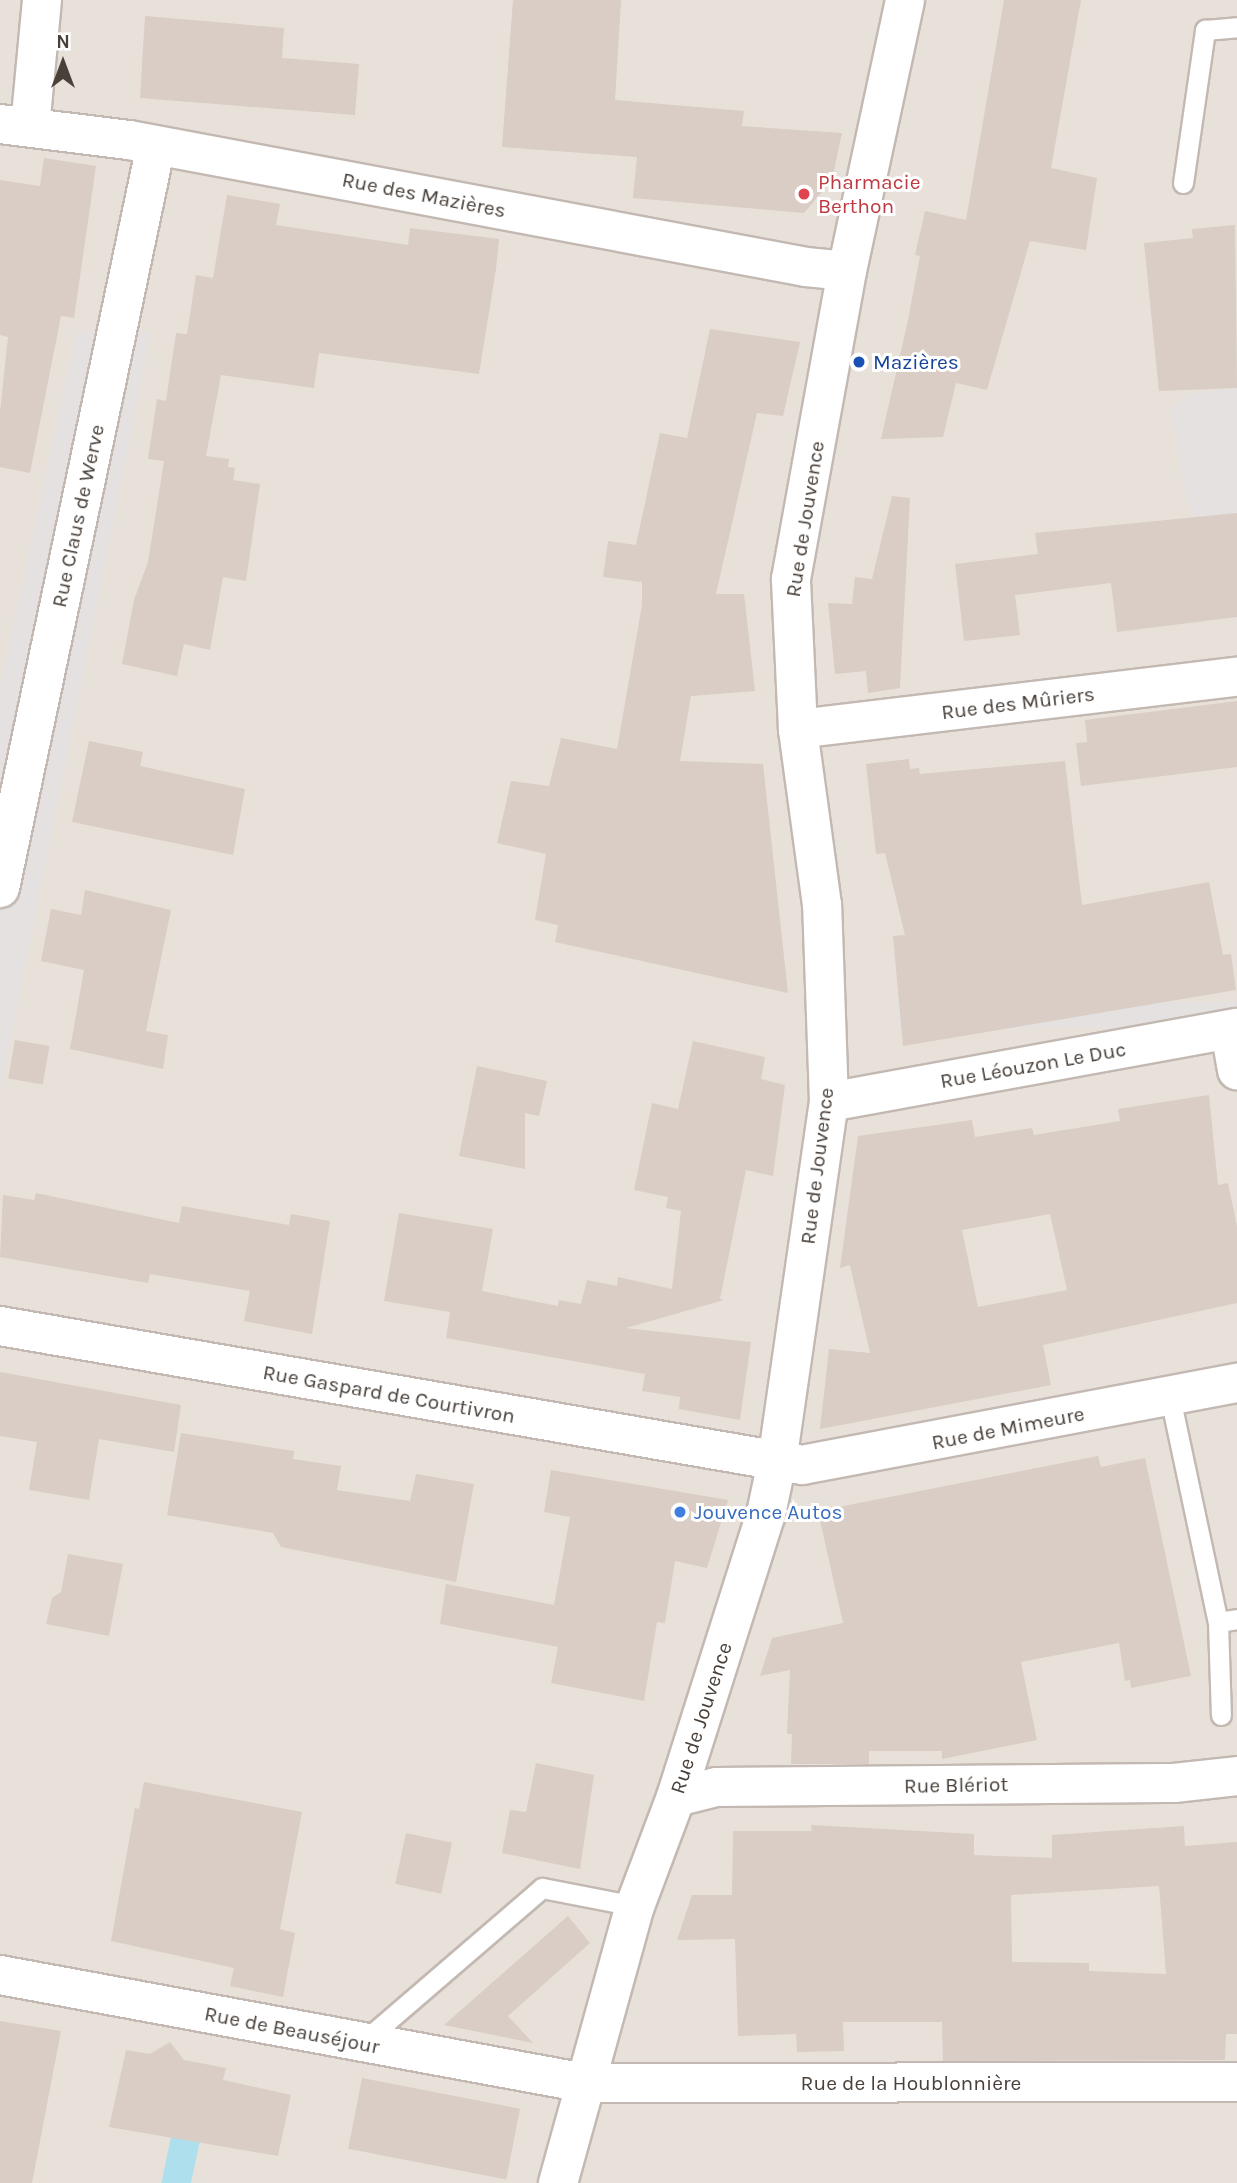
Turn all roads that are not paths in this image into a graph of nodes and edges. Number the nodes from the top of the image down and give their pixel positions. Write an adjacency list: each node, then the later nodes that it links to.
1 (42, 0): 4 (street)
2 (905, 0): 7 (street, Rue de Jouvence)
3 (1237, 27): 6 (lane)
4 (15, 125): 5 (street, Rue des Mazières)
5 (156, 145): 7 (street, Rue des Mazières); 10 (street, Rue Claus de Werve)
6 (1183, 183)
7 (847, 271): 9 (street, Rue de Jouvence)
8 (1237, 677): 9 (street, Rue des Mûriers)
9 (798, 729): 13 (street, Rue de Jouvence)
10 (0, 888)
11 (1233, 1029): 12 (street); 13 (street, Rue Léouzon Le Duc)
12 (1237, 1070)
13 (829, 1102): 17 (street, Rue de Jouvence)
14 (0, 1326): 17 (street, Rue Gaspard de Courtivron)
15 (1237, 1383): 16 (street, Rue de Mimeure)
16 (1170, 1397): 17 (street, Rue de Mimeure); 18 (lane)
17 (777, 1462): 21 (street, Rue de Jouvence)
18 (1228, 1620): 19 (lane)
19 (1221, 1715)
20 (1237, 1776): 21 (street, Rue Blériot)
21 (676, 1797): 22 (street, Rue de Jouvence)
22 (635, 1906): 24 (lane); 26 (street, Rue de Jouvence)
23 (0, 1975): 24 (street, Rue de Beauséjour)
24 (362, 2043): 26 (street, Rue de Beauséjour)
25 (1237, 2082): 26 (street, Rue de la Houblonnière)
26 (585, 2083): 27 (street, Rue de Jouvence)
27 (551, 2178)

